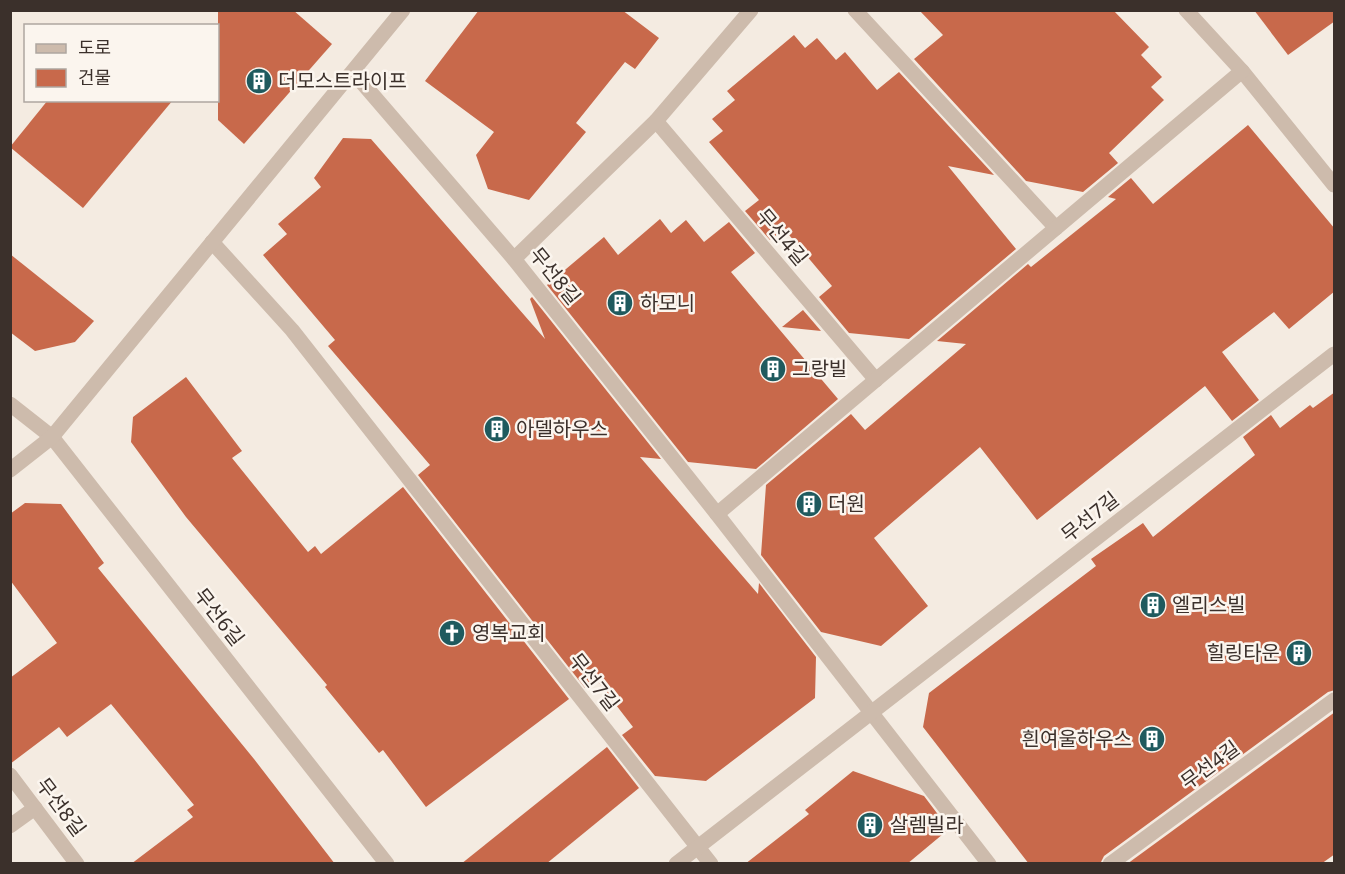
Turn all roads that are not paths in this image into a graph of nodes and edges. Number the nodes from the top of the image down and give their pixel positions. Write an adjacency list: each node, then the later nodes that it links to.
1 (403, 10): 6 (street)
2 (751, 10): 7 (street)
3 (855, 10): 9 (street)
4 (1186, 10): 5 (street)
5 (1242, 71): 8 (street); 9 (street)
6 (353, 72): 10 (street); 11 (street, 무선8길)
7 (656, 121): 11 (street); 13 (street, 무선4길)
8 (1335, 185)
9 (1056, 228): 13 (street)
10 (212, 242): 15 (street); 23 (street, 무선7길)
11 (514, 259): 17 (street, 무선8길)
12 (1335, 354): 19 (street, 무선7길)
13 (876, 380): 17 (street)
14 (10, 404): 15 (street, 무선6길)
15 (51, 437): 16 (street); 25 (street, 무선6길)
16 (10, 470)
17 (717, 514): 19 (street)
18 (1335, 700): 29 (street, 무선4길)
19 (872, 712): 23 (street, 무선7길); 28 (street)
20 (10, 775): 21 (street, 무선8길)
21 (35, 808): 22 (street); 24 (street, 무선8길)
22 (10, 826)
23 (698, 847): 26 (street, 무선7길); 27 (street, 무선7길)
24 (77, 864)
25 (387, 864)
26 (676, 864)
27 (711, 864)
28 (989, 864)
29 (1110, 864)

